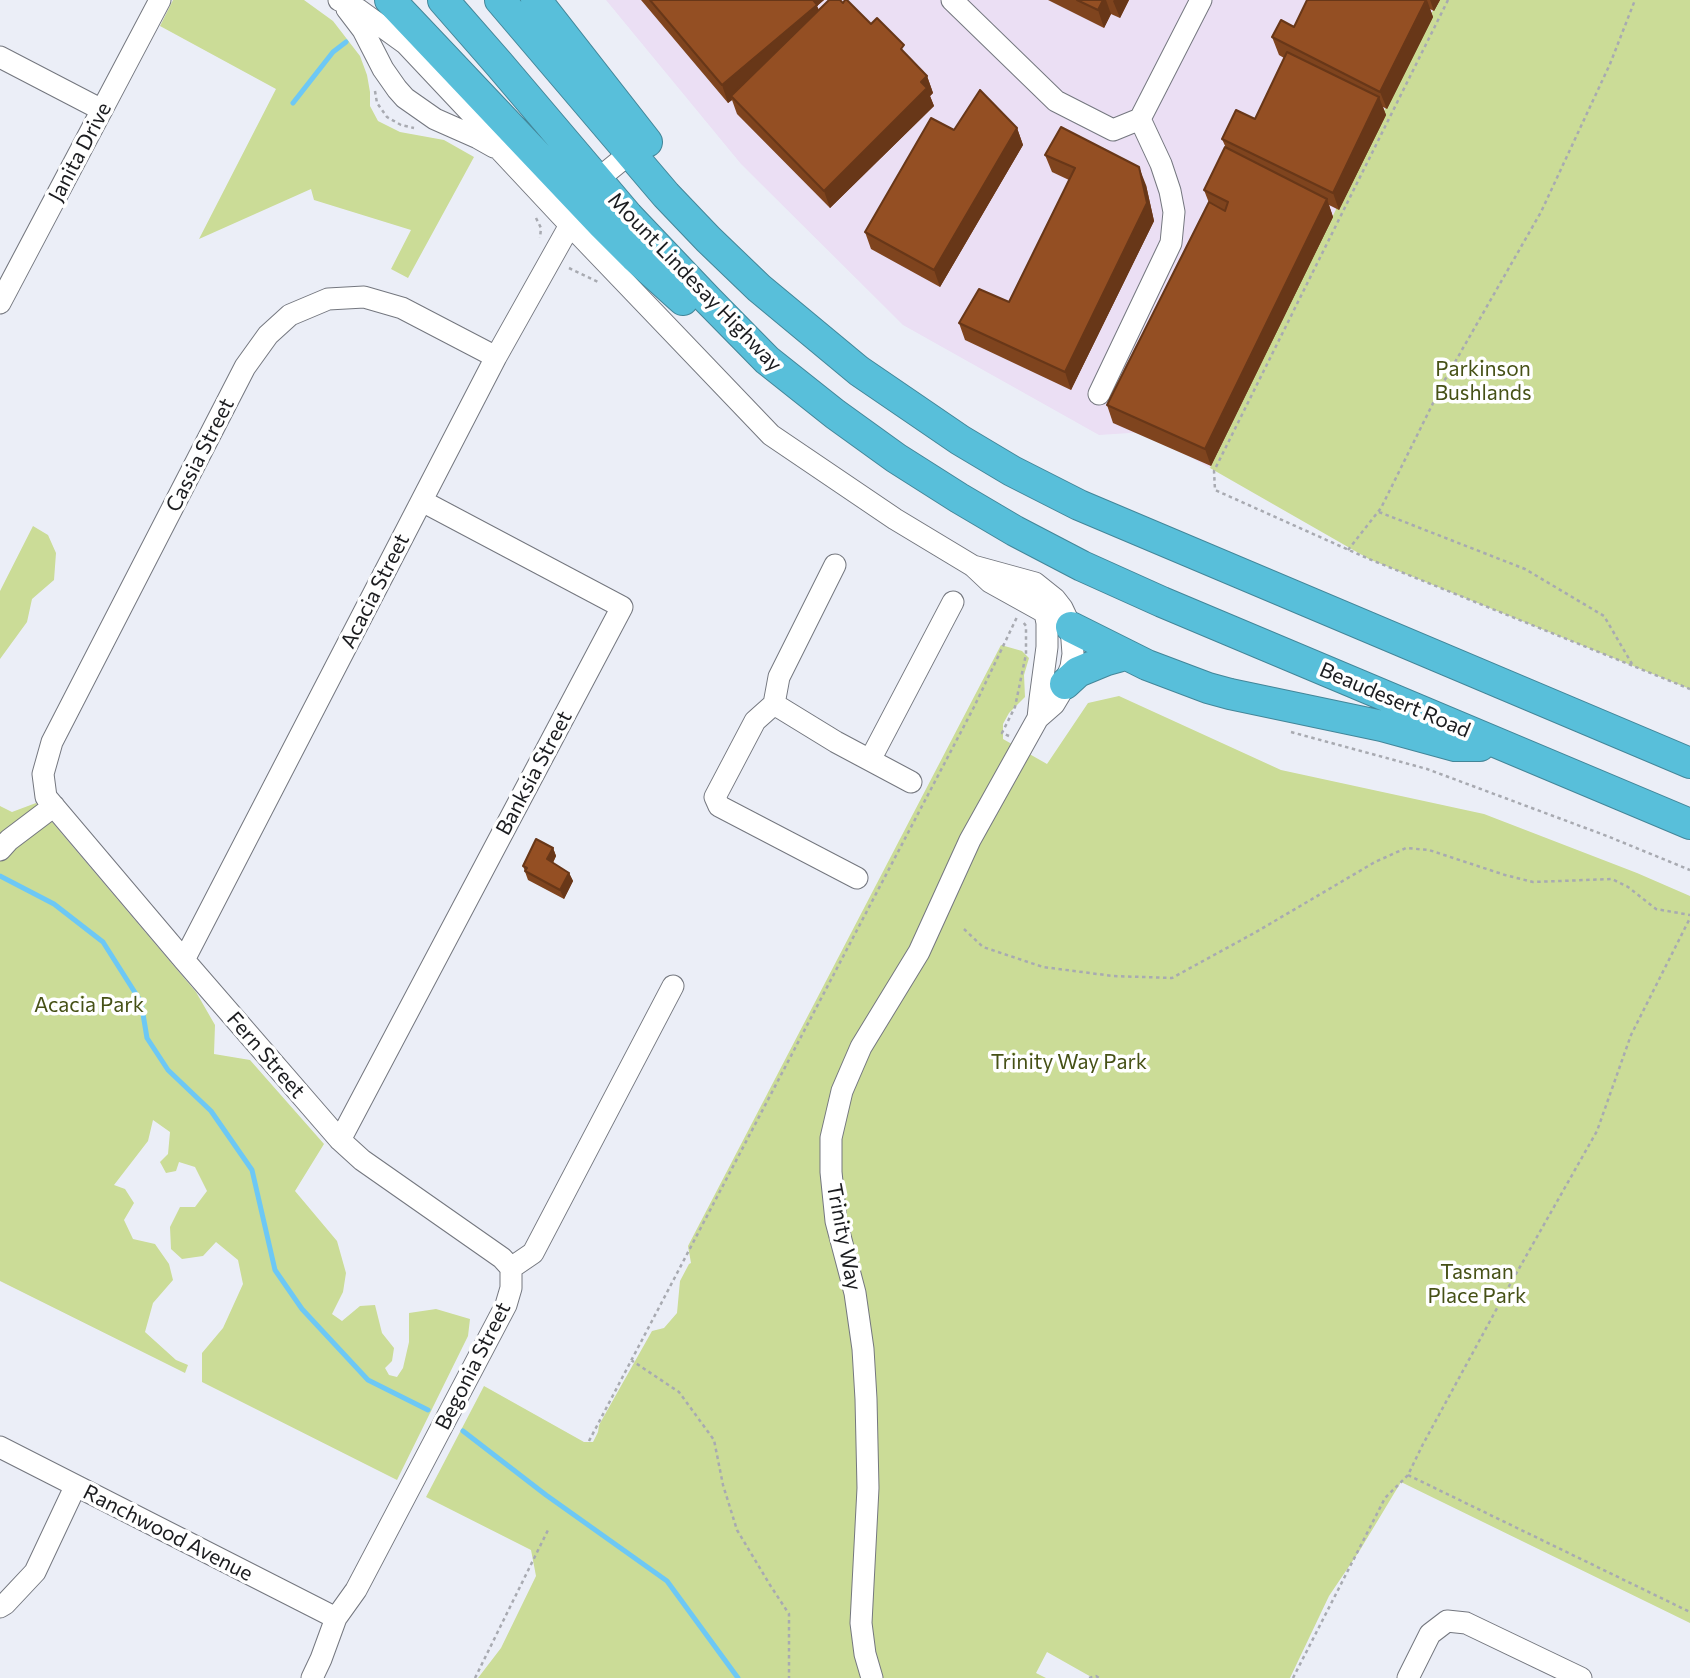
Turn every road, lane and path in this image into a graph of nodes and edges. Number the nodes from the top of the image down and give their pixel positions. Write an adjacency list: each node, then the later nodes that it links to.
1 (160, 0): 14 (street, Janita Drive)
2 (390, 0): 27 (highway)
3 (443, 0): 19 (highway, Mount Lindesay Highway)
4 (500, 0): 18 (highway, Mount Lindesay Highway)
5 (536, 0): 20 (highway)
6 (952, 0): 15 (street)
7 (1201, 0): 15 (street)
8 (1448, 0): 31 (path)
9 (1635, 0): 30 (path)
10 (341, 2): 12 (street); 16 (street)
11 (0, 57): 14 (street)
12 (433, 73): 16 (street); 17 (street)
13 (373, 83): 16 (path)
14 (102, 110): 25 (street, Janita Drive)
15 (1140, 119): 28 (street)
16 (421, 120): 17 (street)
17 (499, 149): 22 (street)
18 (630, 153): 19 (street); 20 (highway, Mount Lindesay Highway)
19 (597, 180): 27 (highway, Mount Lindesay Highway)
20 (666, 195): 48 (highway, Mount Lindesay Highway)
21 (535, 214): 23 (path)
22 (570, 225): 23 (street, Acacia Street); 33 (street)
23 (554, 254): 24 (path); 26 (street, Acacia Street)
24 (601, 283)
25 (0, 303)
26 (496, 357): 29 (street, Acacia Street); 50 (street, Cassia Street)
27 (767, 360): 34 (highway, Mount Lindesay Highway)
28 (1099, 394)
29 (422, 501): 57 (street, Acacia Street); 59 (street, Banksia Street)
30 (1379, 512): 31 (path); 39 (path)
31 (1348, 550): 39 (path)
32 (835, 565): 42 (street)
33 (973, 566): 36 (street); 37 (street)
34 (1101, 574): 46 (highway, Beaudesert Road)
35 (953, 602): 47 (street)
36 (1045, 613): 37 (street); 43 (street, Trinity Way)
37 (1071, 627): 38 (highway); 40 (street, Trinity Way)
38 (1125, 654): 40 (highway); 46 (highway)
39 (1634, 666): 41 (path)
40 (1065, 684): 43 (street, Trinity Way)
41 (1690, 688)
42 (774, 704): 47 (street); 54 (street)
43 (1038, 718): 45 (street, Trinity Way)
44 (1281, 729): 53 (path)
45 (1024, 743): 61 (path); 73 (street, Trinity Way)
46 (1502, 745): 51 (highway, Beaudesert Road)
47 (870, 760): 49 (street)
48 (1690, 763)
49 (911, 782)
50 (54, 806): 52 (street); 57 (street, Fern Street)
51 (1690, 824)
52 (0, 850)
53 (1690, 870)
54 (857, 878)
55 (1690, 916): 56 (path); 64 (path)
56 (964, 929)
57 (184, 960): 59 (street, Fern Street)
58 (673, 986): 60 (street)
59 (340, 1140): 60 (street, Fern Street)
60 (511, 1268): 69 (street, Begonia Street)
61 (631, 1360): 62 (path); 72 (path)
62 (589, 1441)
63 (0, 1447): 65 (street, Ranchwood Avenue)
64 (1408, 1475): 68 (path); 76 (path)
65 (75, 1487): 67 (street); 69 (street, Ranchwood Avenue)
66 (548, 1530): 71 (path)
67 (0, 1607)
68 (1690, 1612)
69 (336, 1618): 70 (street, Begonia Street)
70 (312, 1678)
71 (475, 1678)
72 (789, 1678)
73 (872, 1678)
74 (1089, 1678): 75 (path)
75 (1100, 1678)
76 (1293, 1678)
77 (1408, 1678): 78 (street)
78 (1581, 1678)

